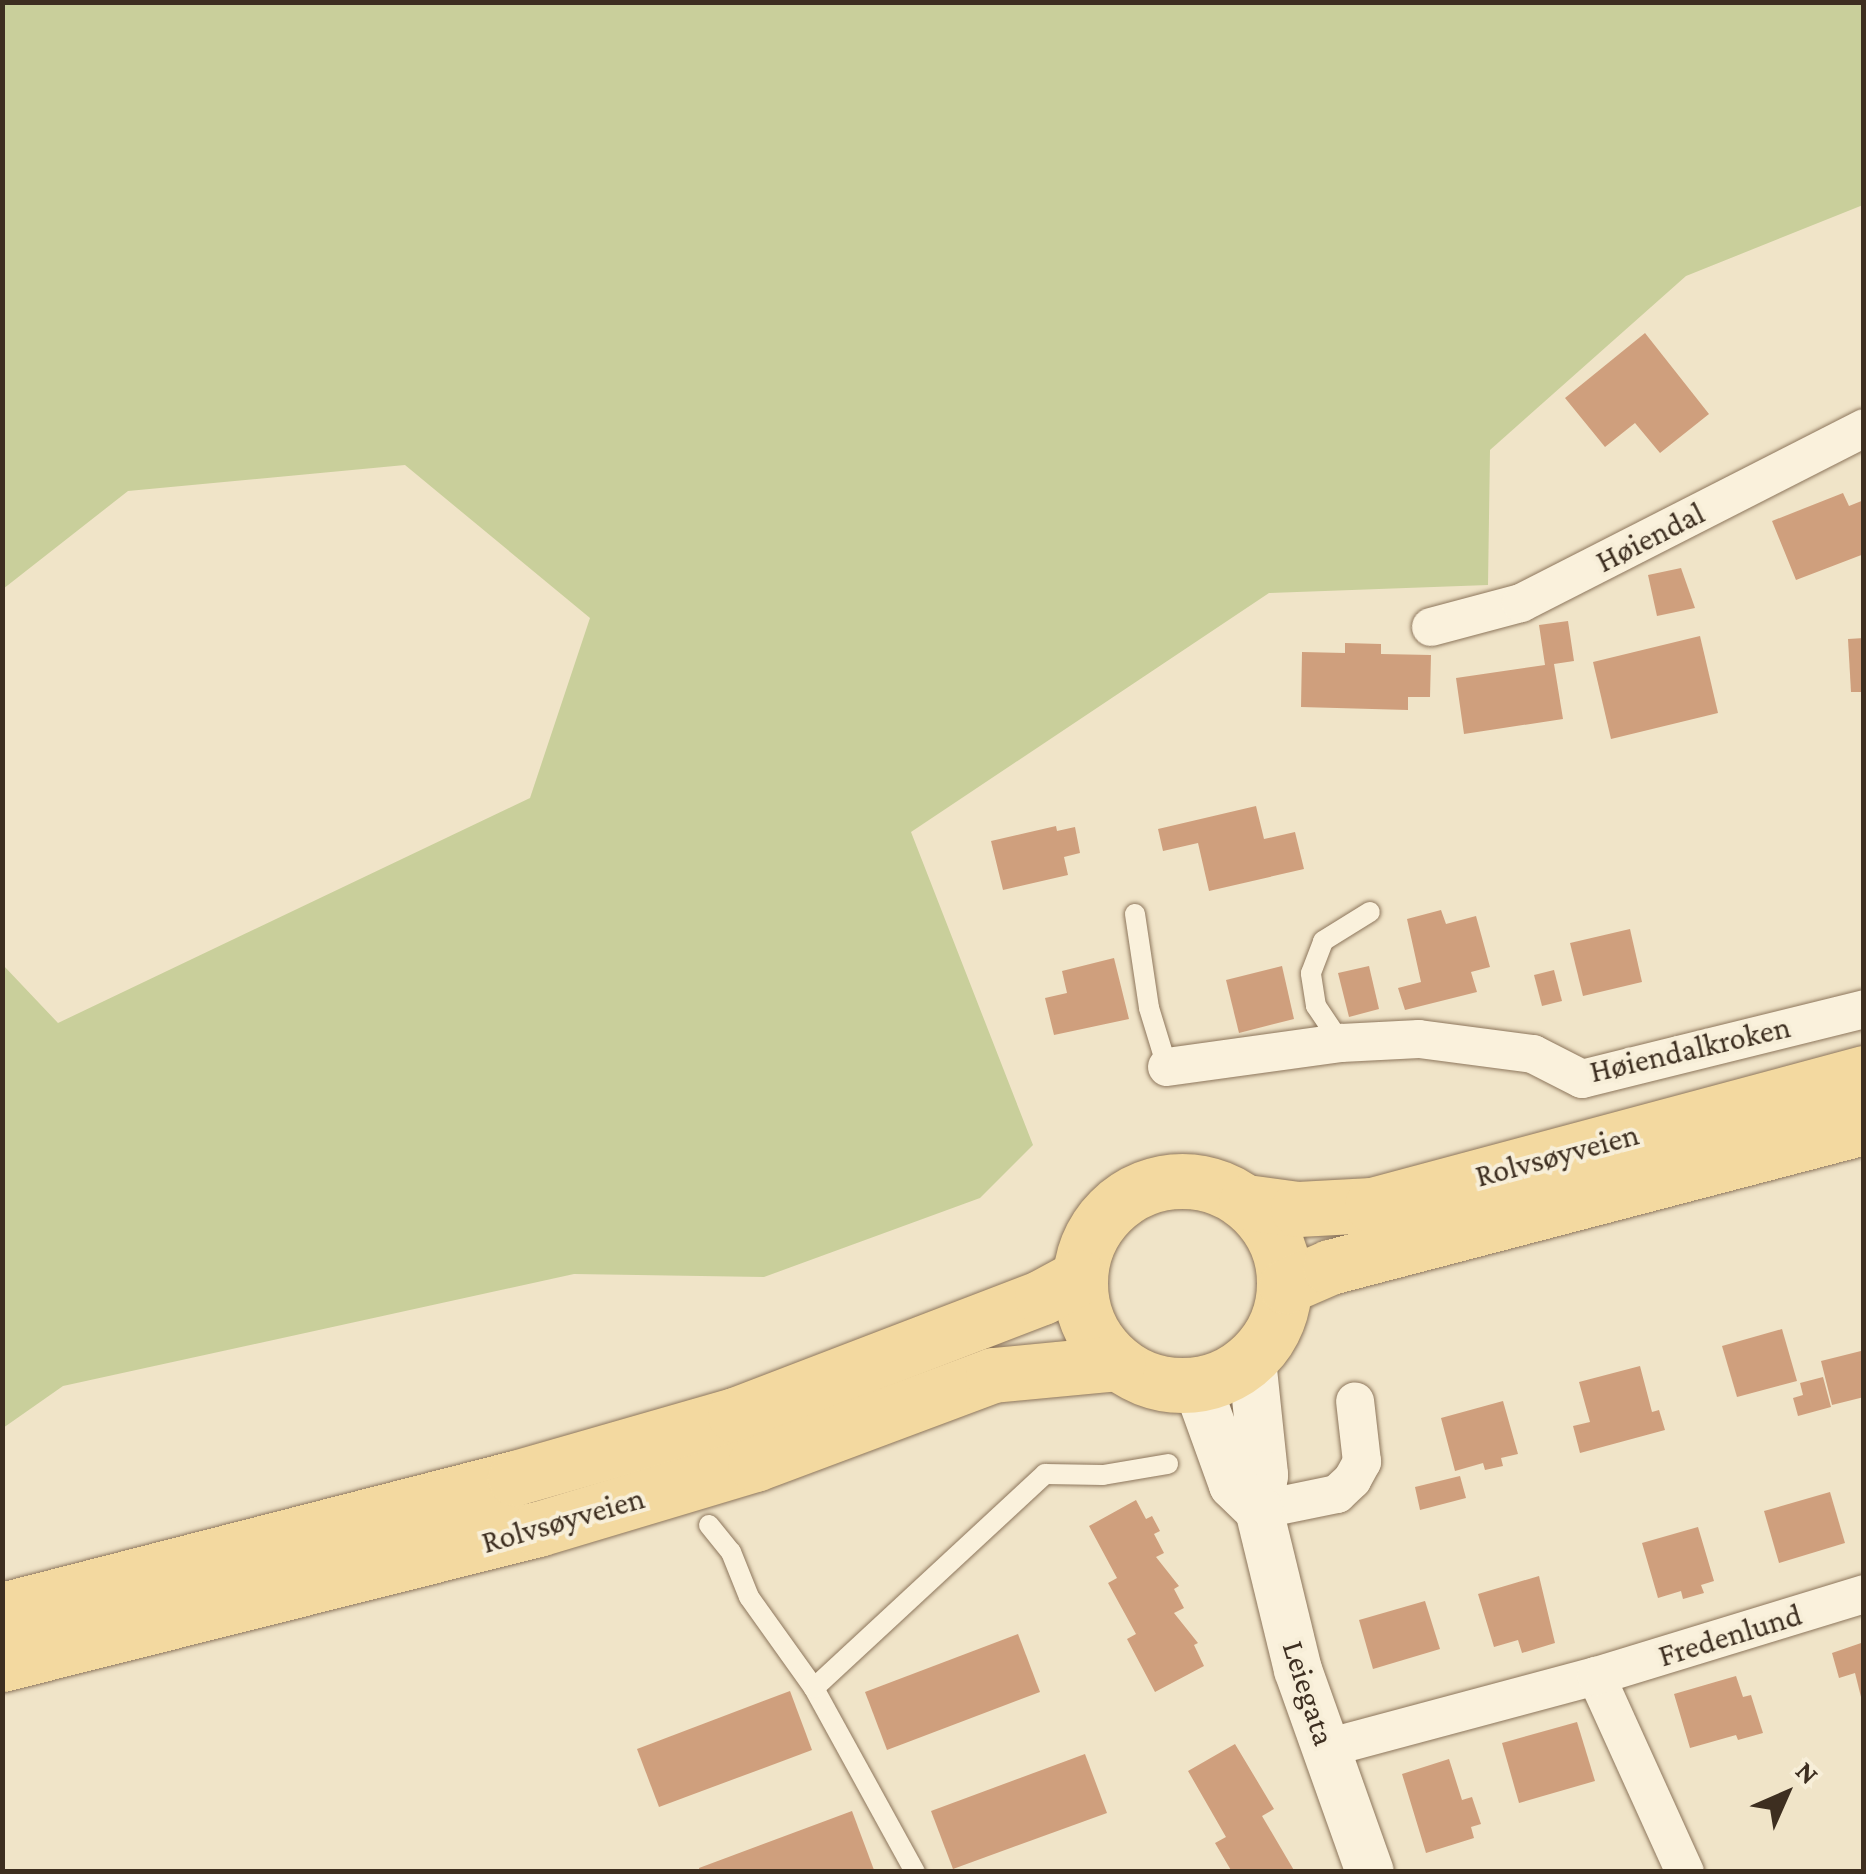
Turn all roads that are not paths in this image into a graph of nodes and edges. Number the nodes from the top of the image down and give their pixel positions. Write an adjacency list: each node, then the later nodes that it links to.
1 (1864, 428): 2 (street, Høiendal)
2 (1430, 627)
3 (1370, 912): 6 (lane)
4 (1135, 914): 7 (lane, Høiendalkroken)
5 (1864, 1009): 6 (street, Høiendalkroken)
6 (1341, 1043): 7 (street, Høiendalkroken)
7 (1167, 1067)
8 (1864, 1072): 10 (main road, Rolvsøyveien)
9 (1864, 1127): 12 (main road, Rolvsøyveien)
10 (1246, 1202): 11 (main road); 12 (main road)
11 (1079, 1277): 14 (main road); 21 (main road, Rolvsøyveien)
12 (1286, 1286): 13 (main road)
13 (1252, 1360): 15 (main road); 18 (street, Leiegata)
14 (1117, 1363): 15 (main road); 22 (main road, Rolvsøyveien)
15 (1197, 1385): 18 (street, Leiegata)
16 (1354, 1402): 18 (street)
17 (1168, 1464): 24 (lane)
18 (1259, 1510): 25 (street, Leiegata)
19 (710, 1526): 24 (lane)
20 (1864, 1594): 23 (street, Fredenlund)
21 (2, 1610)
22 (2, 1664)
23 (1596, 1676): 25 (street, Fredenlund); 28 (street)
24 (814, 1688): 26 (lane)
25 (1327, 1748): 27 (street, Leiegata)
26 (916, 1872)
27 (1370, 1872)
28 (1685, 1872)

